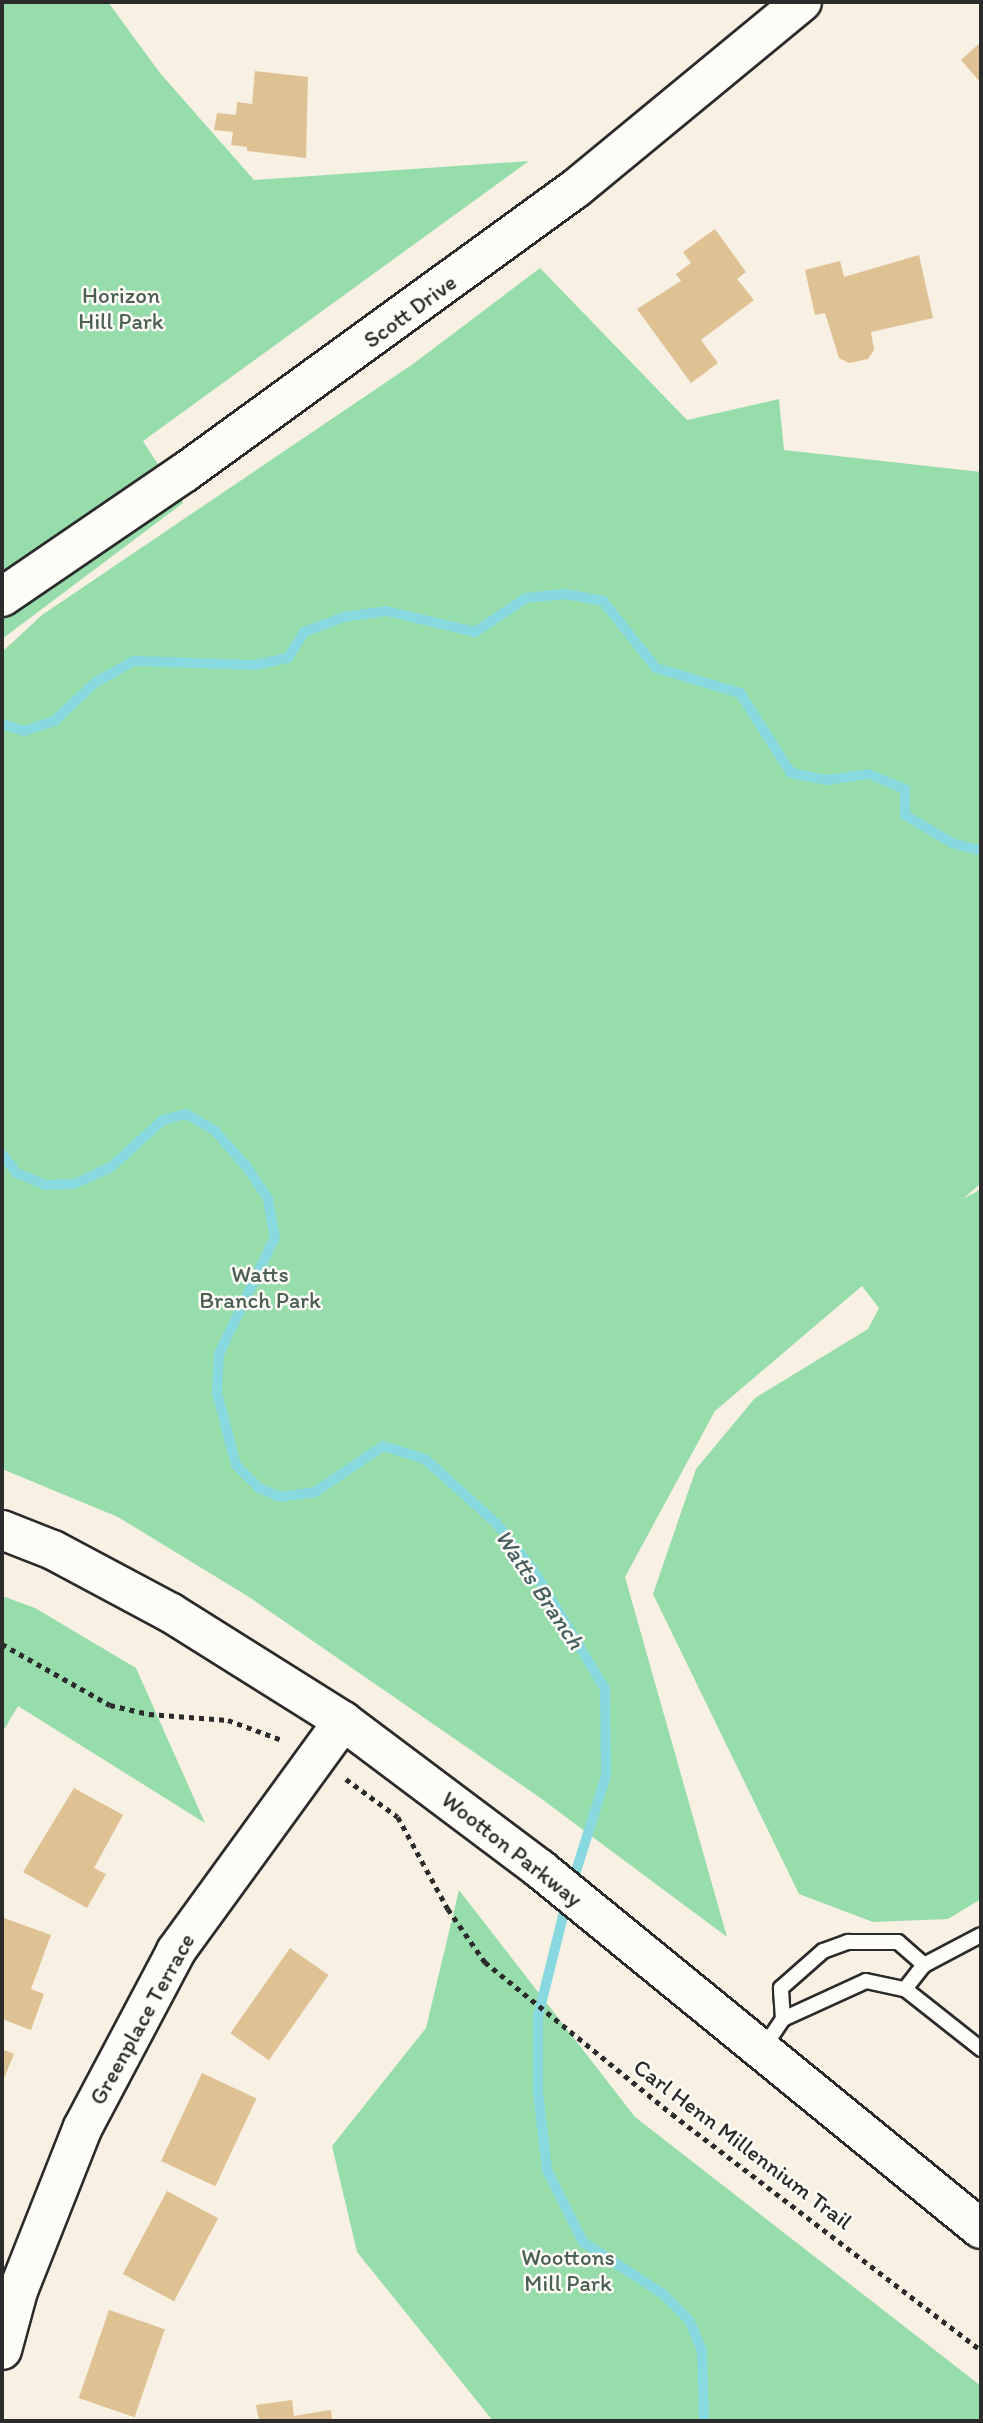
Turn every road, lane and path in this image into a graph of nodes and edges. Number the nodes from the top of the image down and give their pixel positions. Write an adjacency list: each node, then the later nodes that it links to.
1 (802, 2): 2 (street, Scott Drive)
2 (2, 597)
3 (2, 1530): 4 (street, Wootton Parkway)
4 (343, 1721): 11 (street, Wootton Parkway); 13 (street, Greenplace Terrace)
5 (981, 1935): 7 (lane)
6 (485, 1962): 14 (path, Carl Henn Millennium Trail)
7 (924, 1965): 8 (lane); 9 (lane)
8 (905, 1989): 9 (lane); 10 (lane)
9 (783, 2019): 11 (lane)
10 (981, 2049)
11 (762, 2051): 12 (street, Wootton Parkway)
12 (981, 2229)
13 (2, 2350)
14 (981, 2350)

